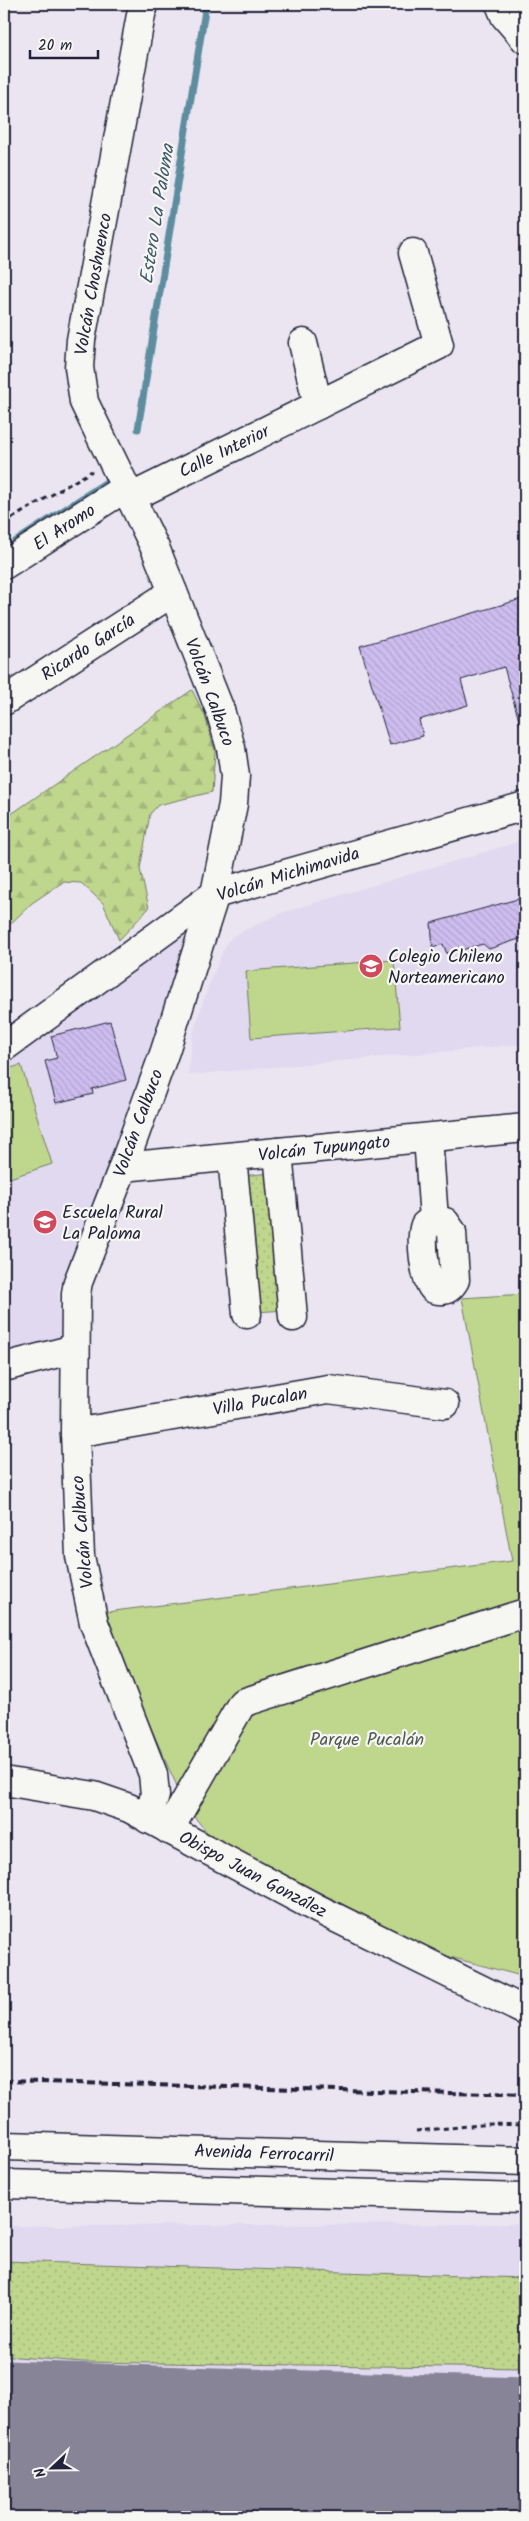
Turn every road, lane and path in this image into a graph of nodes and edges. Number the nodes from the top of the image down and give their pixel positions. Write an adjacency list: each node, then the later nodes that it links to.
1 (143, 4): 7 (street, Volcán Choshuenco)
2 (500, 4): 3 (street)
3 (525, 39)
4 (413, 253): 6 (street, Calle Interior)
5 (303, 343): 6 (street)
6 (318, 405): 8 (street, Calle Interior)
7 (111, 459): 8 (street, Volcán Choshuenco); 9 (path)
8 (128, 493): 10 (street, Volcán Choshuenco); 11 (street, El Aromo)
9 (4, 523)
10 (156, 550): 12 (street, Volcán Calbuco)
11 (4, 565)
12 (173, 592): 13 (street, Ricardo García); 15 (street, Volcán Calbuco)
13 (4, 701)
14 (525, 806): 15 (street, Volcán Michimavida)
15 (215, 894): 16 (street, Volcán Michimavida); 21 (street, Volcán Calbuco)
16 (4, 1047)
17 (525, 1128): 18 (street, Volcán Tupungato)
18 (428, 1138): 19 (street, Volcán Tupungato); 22 (street)
19 (278, 1152): 20 (street, Volcán Tupungato); 24 (street)
20 (232, 1157): 21 (street, Volcán Tupungato); 23 (street)
21 (123, 1167): 25 (street, Volcán Calbuco)
22 (434, 1219)
23 (247, 1314)
24 (293, 1317)
25 (74, 1349): 26 (street); 28 (street, Volcán Calbuco)
26 (4, 1367)
27 (445, 1404): 28 (street, Villa Pucalan)
28 (75, 1433): 31 (street, Volcán Calbuco)
29 (525, 1613): 31 (street)
30 (4, 1781): 31 (street, Obispo Juan González)
31 (159, 1825): 32 (street, Obispo Juan González)
32 (494, 1996): 33 (street, Obispo Juan González); 34 (street, Obispo Juan González)
33 (525, 2001)
34 (525, 2011)
35 (4, 2146): 36 (street, Avenida Ferrocarril)
36 (525, 2161)
37 (4, 2184): 38 (street)
38 (525, 2198)

